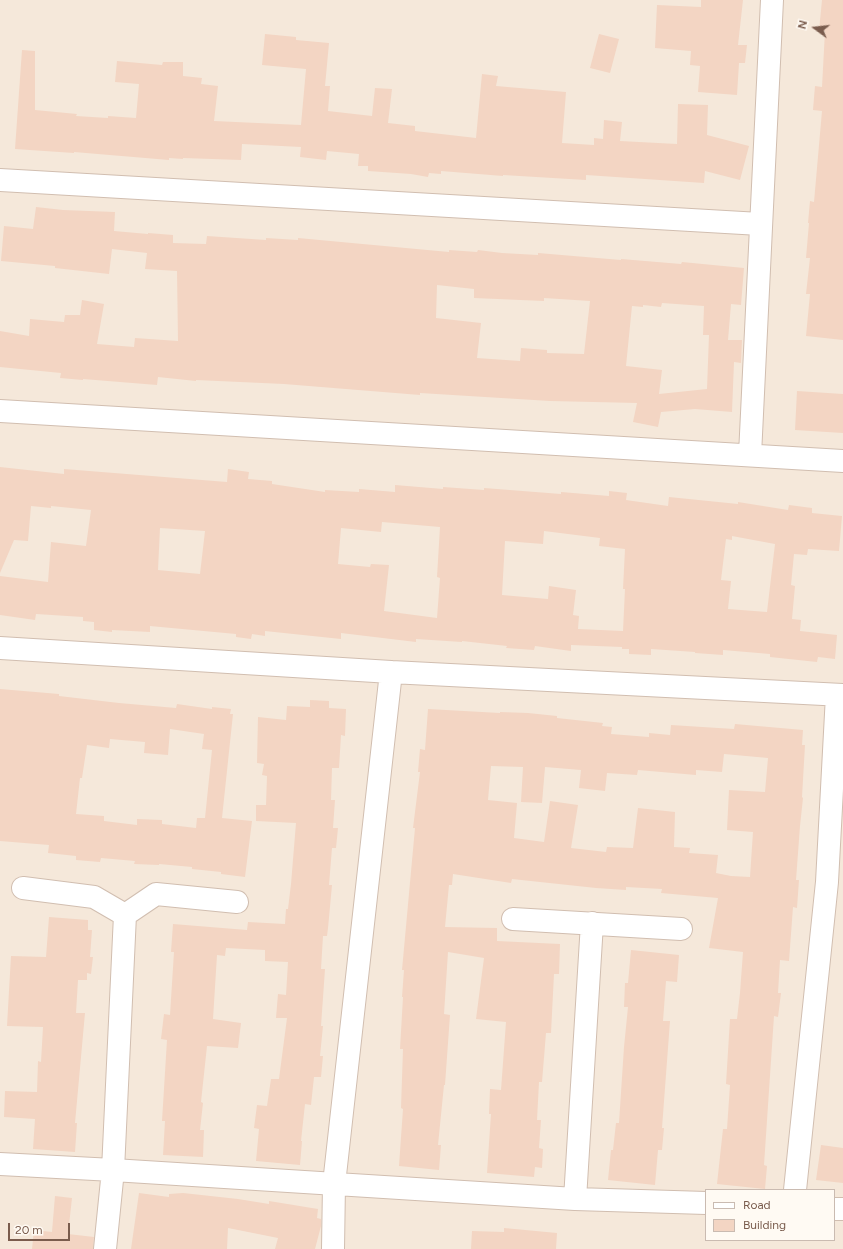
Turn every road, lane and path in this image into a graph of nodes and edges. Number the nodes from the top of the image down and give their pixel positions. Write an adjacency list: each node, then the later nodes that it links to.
1 (772, 0): 3 (street)
2 (0, 180): 3 (street)
3 (760, 224): 5 (street)
4 (0, 411): 5 (street)
5 (750, 455): 6 (street)
6 (843, 461)
7 (0, 648): 8 (street)
8 (391, 672): 9 (street); 18 (street)
9 (840, 695): 19 (street)
10 (23, 888): 12 (street)
11 (237, 902): 12 (street)
12 (125, 915): 17 (street)
13 (513, 919): 14 (street)
14 (592, 924): 15 (street); 20 (street)
15 (681, 929)
16 (0, 1164): 17 (street)
17 (113, 1170): 18 (street); 22 (street)
18 (334, 1184): 20 (street); 23 (street)
19 (795, 1189)
20 (575, 1199): 21 (street)
21 (705, 1203)
22 (105, 1249)
23 (333, 1249)

